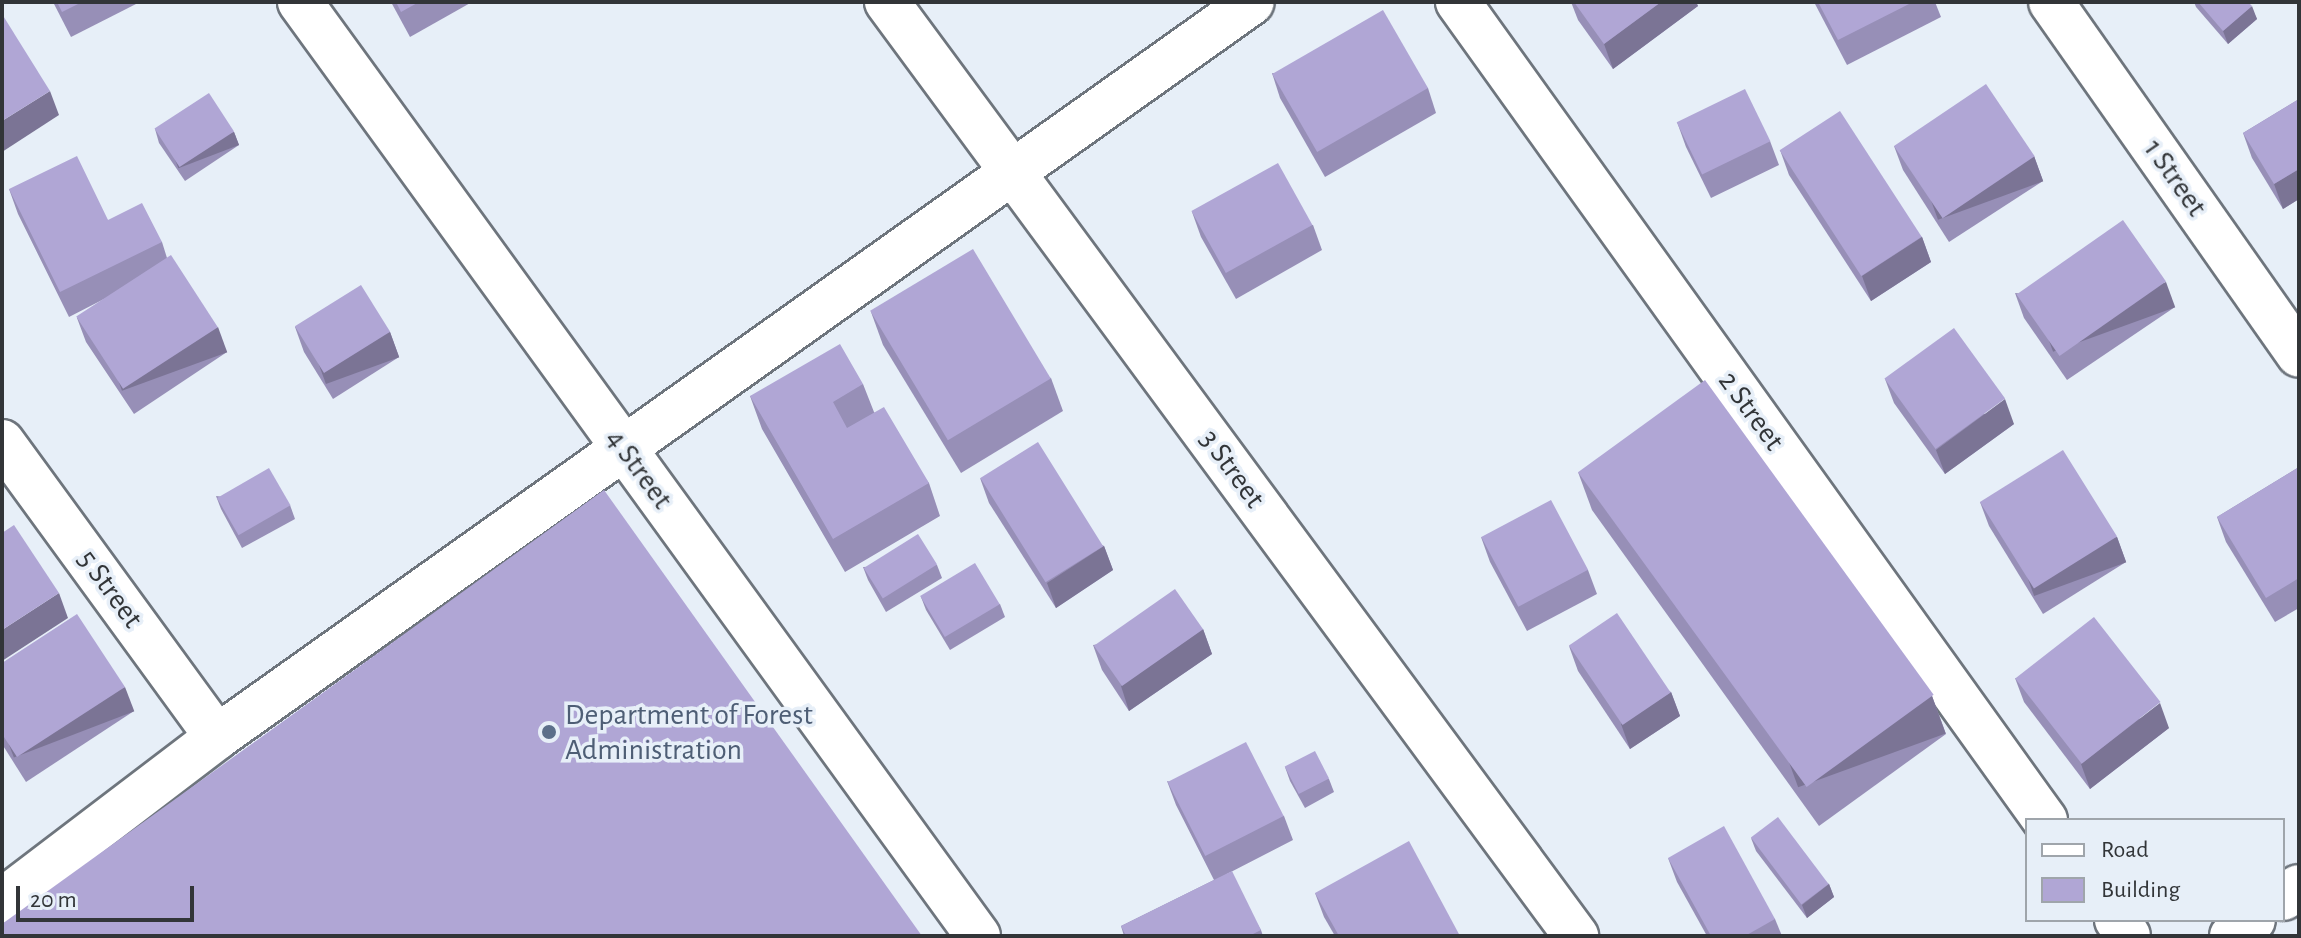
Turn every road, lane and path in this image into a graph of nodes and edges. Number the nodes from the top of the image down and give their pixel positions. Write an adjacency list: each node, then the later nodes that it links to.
1 (300, 2): 9 (street, 4 Street)
2 (887, 2): 6 (street, 3 Street)
3 (1252, 2): 6 (street)
4 (1458, 2): 11 (street, 2 Street)
5 (2051, 2): 7 (street, 1 Street)
6 (1012, 172): 9 (street); 15 (street, 3 Street)
7 (2299, 355)
8 (2, 442): 10 (street, 5 Street)
9 (624, 448): 10 (street); 14 (street, 4 Street)
10 (217, 737): 12 (street)
11 (2044, 818)
12 (2, 901)
13 (2250, 922): 16 (street)
14 (978, 936)
15 (1576, 936)
16 (2232, 936)

